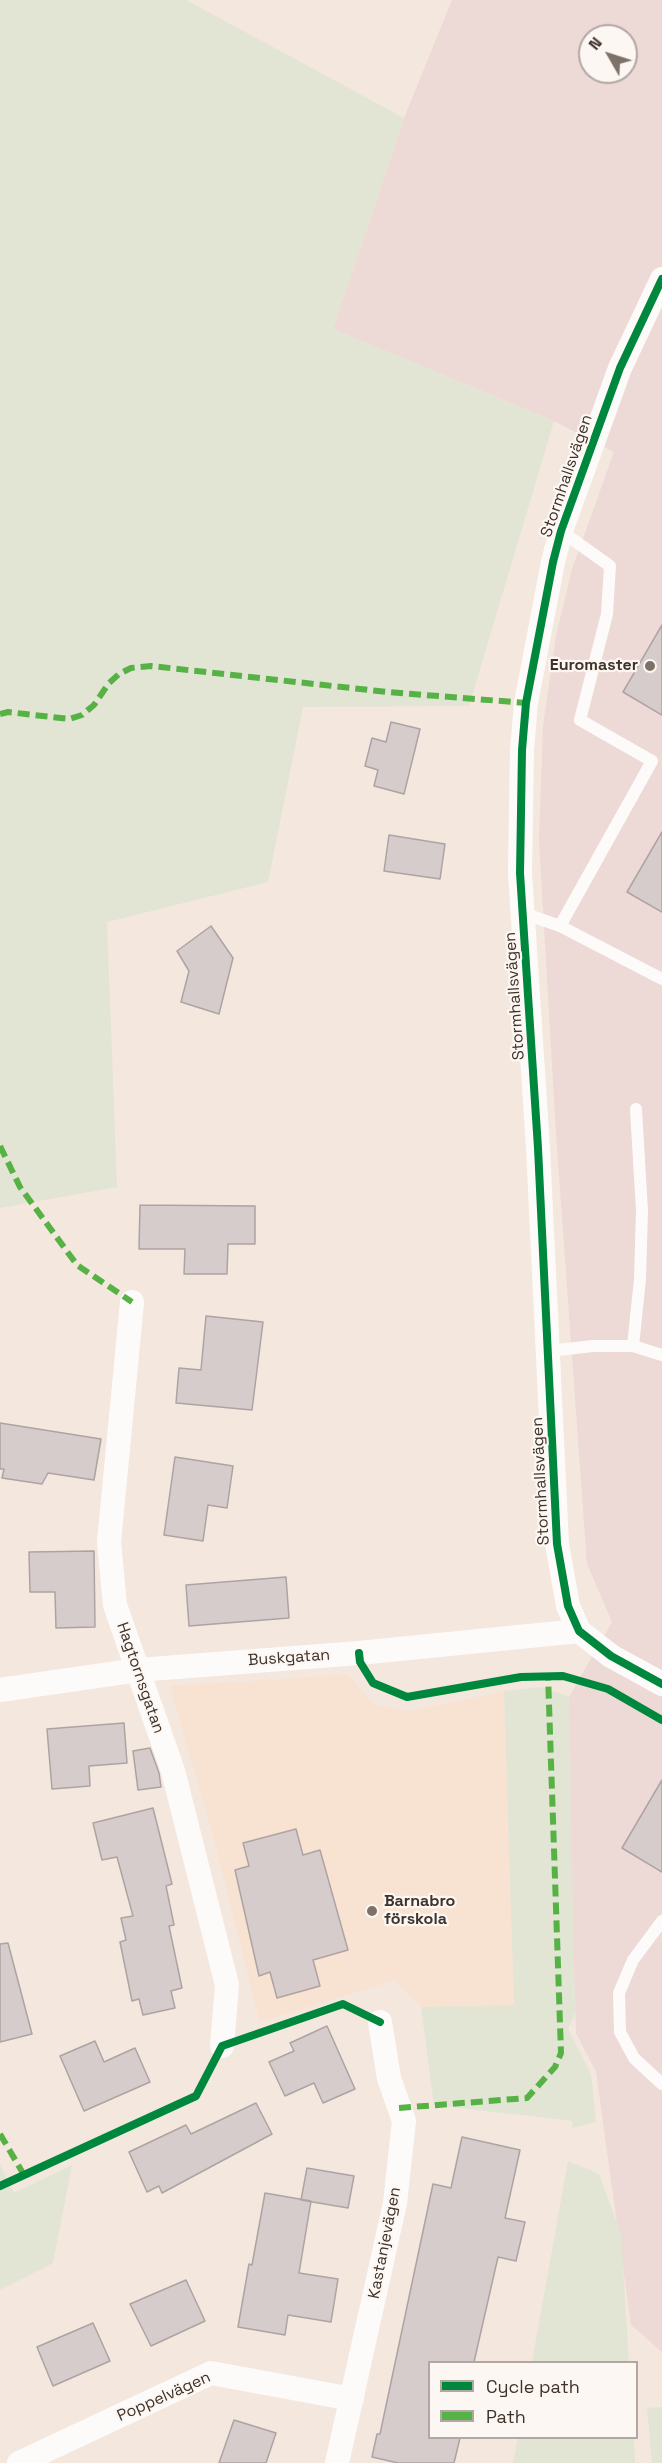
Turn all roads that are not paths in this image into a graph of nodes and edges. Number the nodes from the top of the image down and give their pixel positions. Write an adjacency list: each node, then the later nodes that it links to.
1 (662, 279): 2 (street, Stormhallsvägen)
2 (561, 531): 3 (street, Stormhallsvägen); 4 (lane)
3 (523, 913): 4 (lane); 9 (street, Stormhallsvägen)
4 (560, 926): 5 (lane)
5 (662, 979)
6 (636, 1109): 8 (lane)
7 (132, 1302): 12 (street, Hagtornsgatan)
8 (633, 1346): 9 (lane); 10 (lane)
9 (548, 1351): 11 (street, Stormhallsvägen)
10 (662, 1354)
11 (579, 1631): 12 (street, Buskgatan); 13 (street, Stormhallsvägen)
12 (138, 1670): 14 (street, Buskgatan); 17 (street, Hagtornsgatan)
13 (662, 1684)
14 (0, 1690)
15 (662, 1921): 18 (lane)
16 (380, 2022): 19 (street, Kastanjevägen)
17 (222, 2046)
18 (662, 2084)
19 (352, 2399): 20 (street, Poppelvägen); 21 (street, Kastanjevägen)
20 (19, 2463)
21 (337, 2463)

